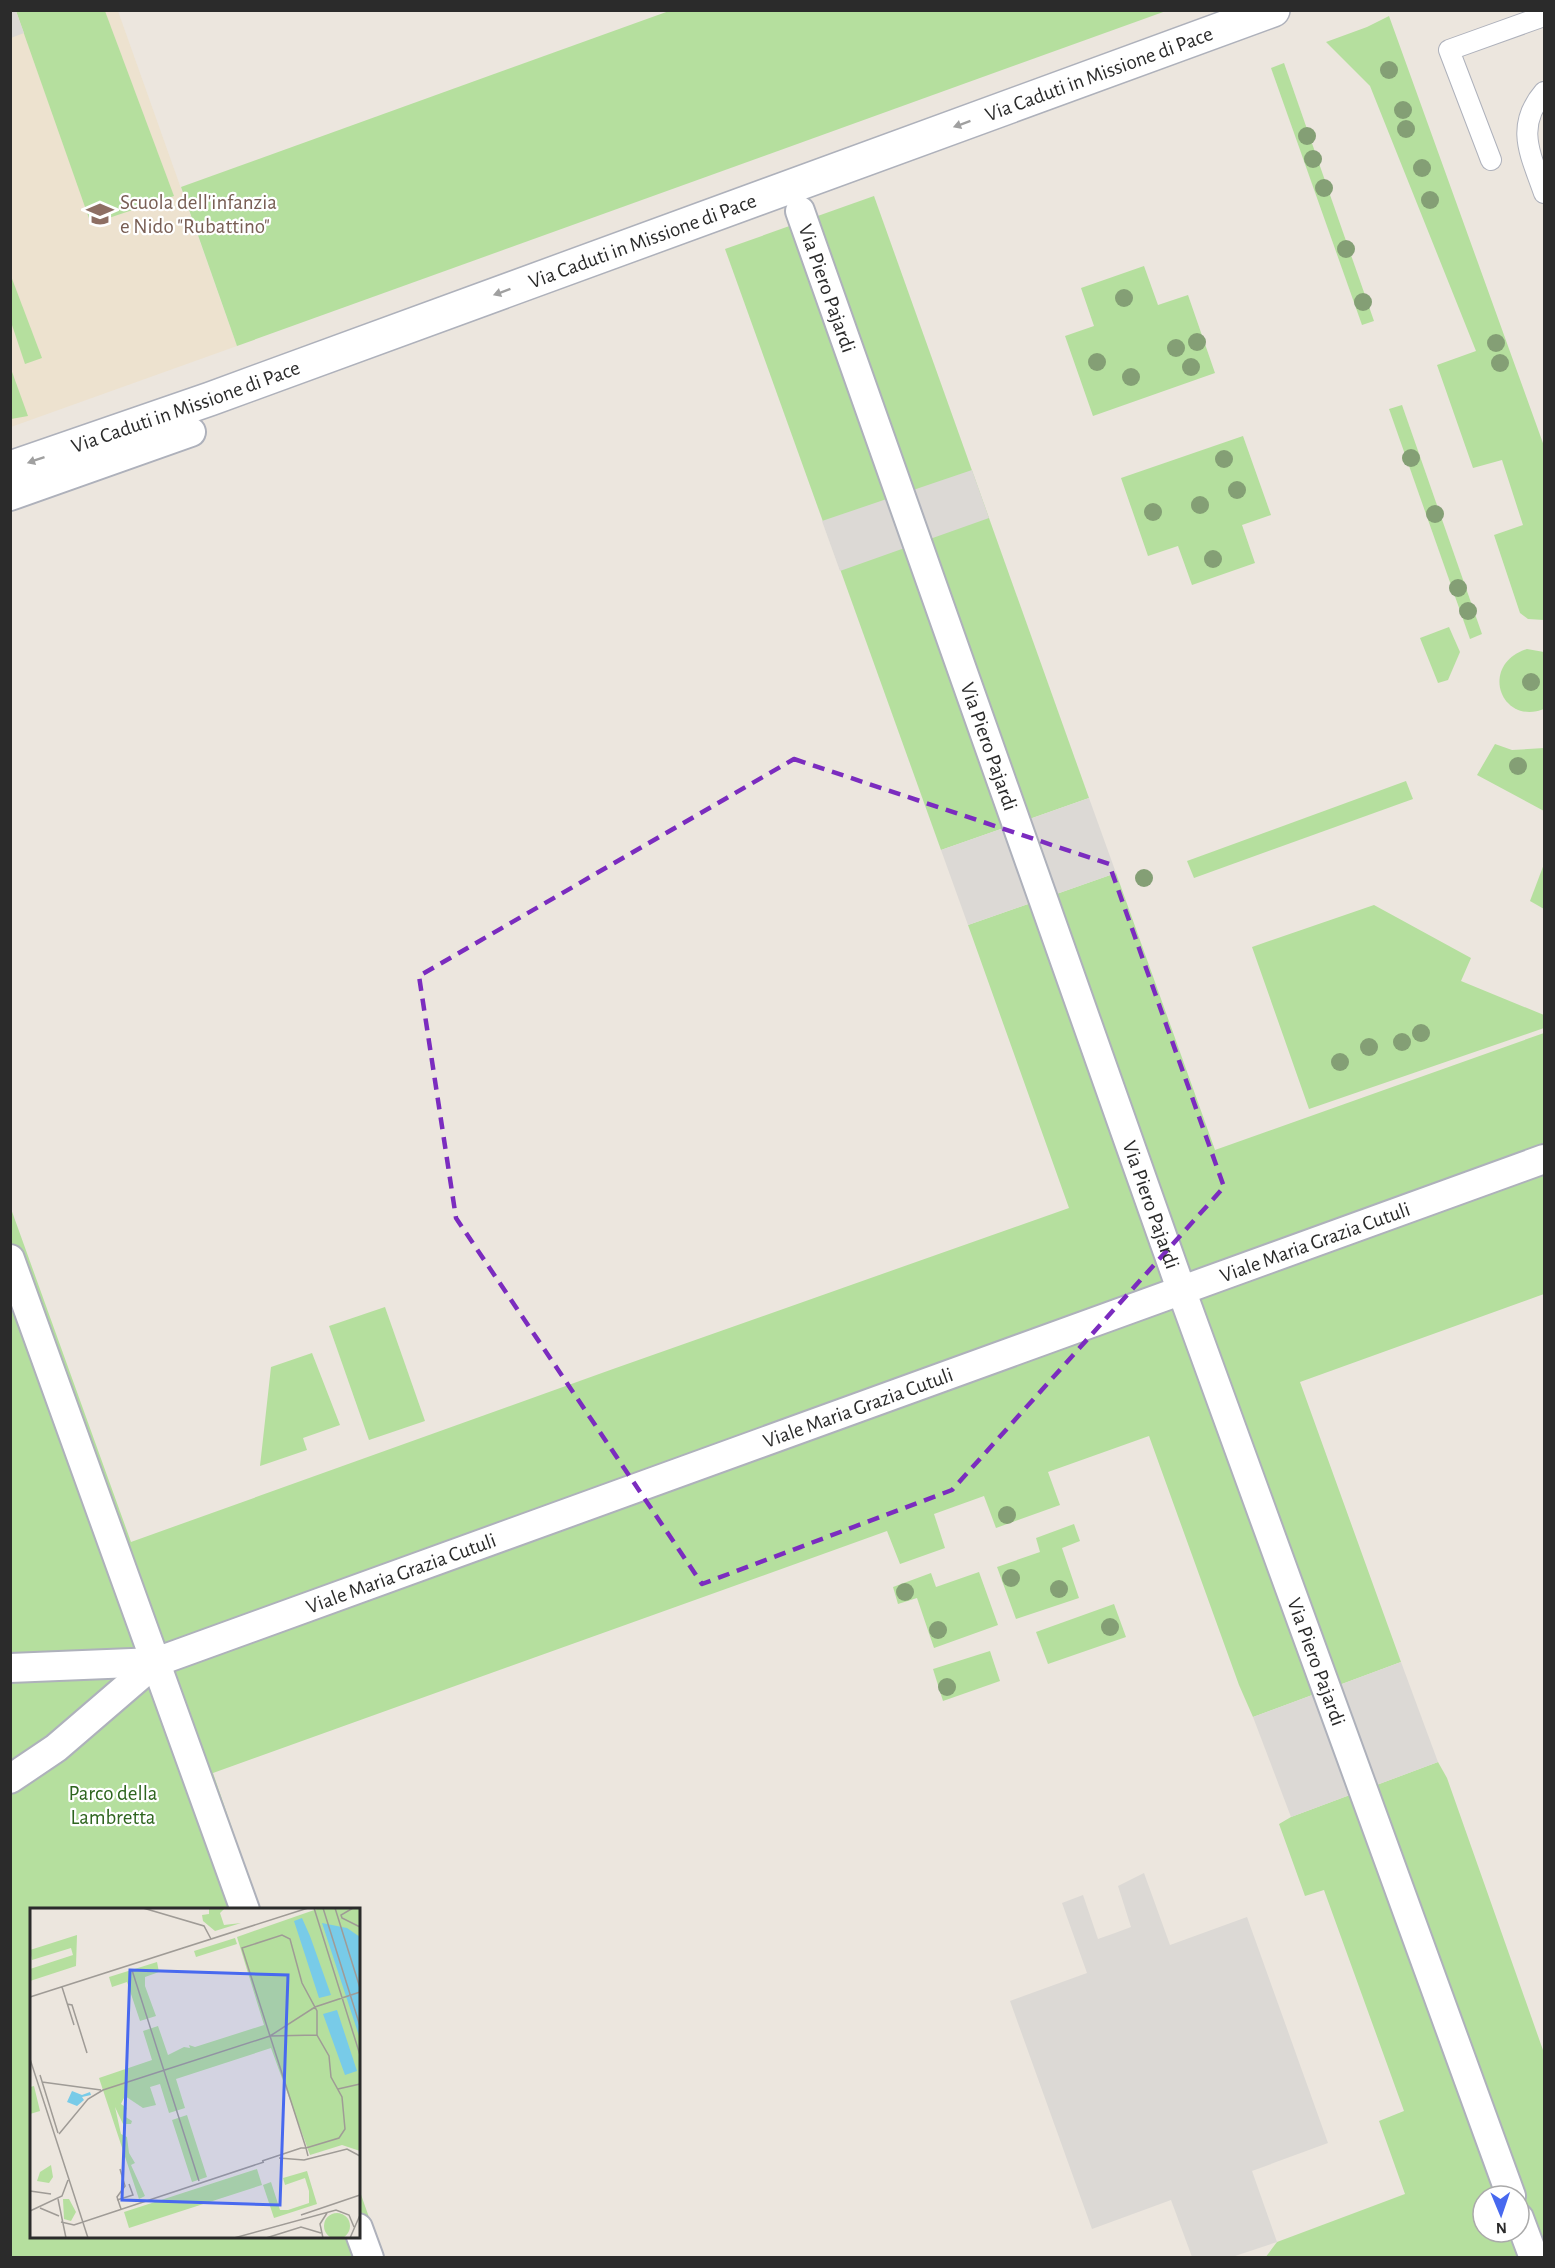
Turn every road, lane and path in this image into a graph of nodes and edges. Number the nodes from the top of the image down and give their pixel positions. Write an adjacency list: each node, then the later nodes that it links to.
1 (1273, 10): 8 (street, Via Caduti in Missione di Pace, one-way to 8)
2 (1545, 16): 4 (lane)
3 (1545, 92): 5 (lane)
4 (1491, 160)
5 (1545, 193)
6 (800, 211): 12 (street, Via Piero Pajardi)
7 (191, 432): 9 (street)
8 (10, 468)
9 (10, 496)
10 (1545, 1159): 12 (street, Viale Maria Grazia Cutuli)
11 (10, 1259): 13 (street)
12 (1182, 1292): 13 (street, Viale Maria Grazia Cutuli); 17 (street, Via Piero Pajardi)
13 (164, 1660): 14 (street); 15 (street); 16 (street)
14 (10, 1668)
15 (10, 1779)
16 (244, 1908)
17 (1507, 2184)
18 (360, 2233): 19 (street)
19 (369, 2258)

